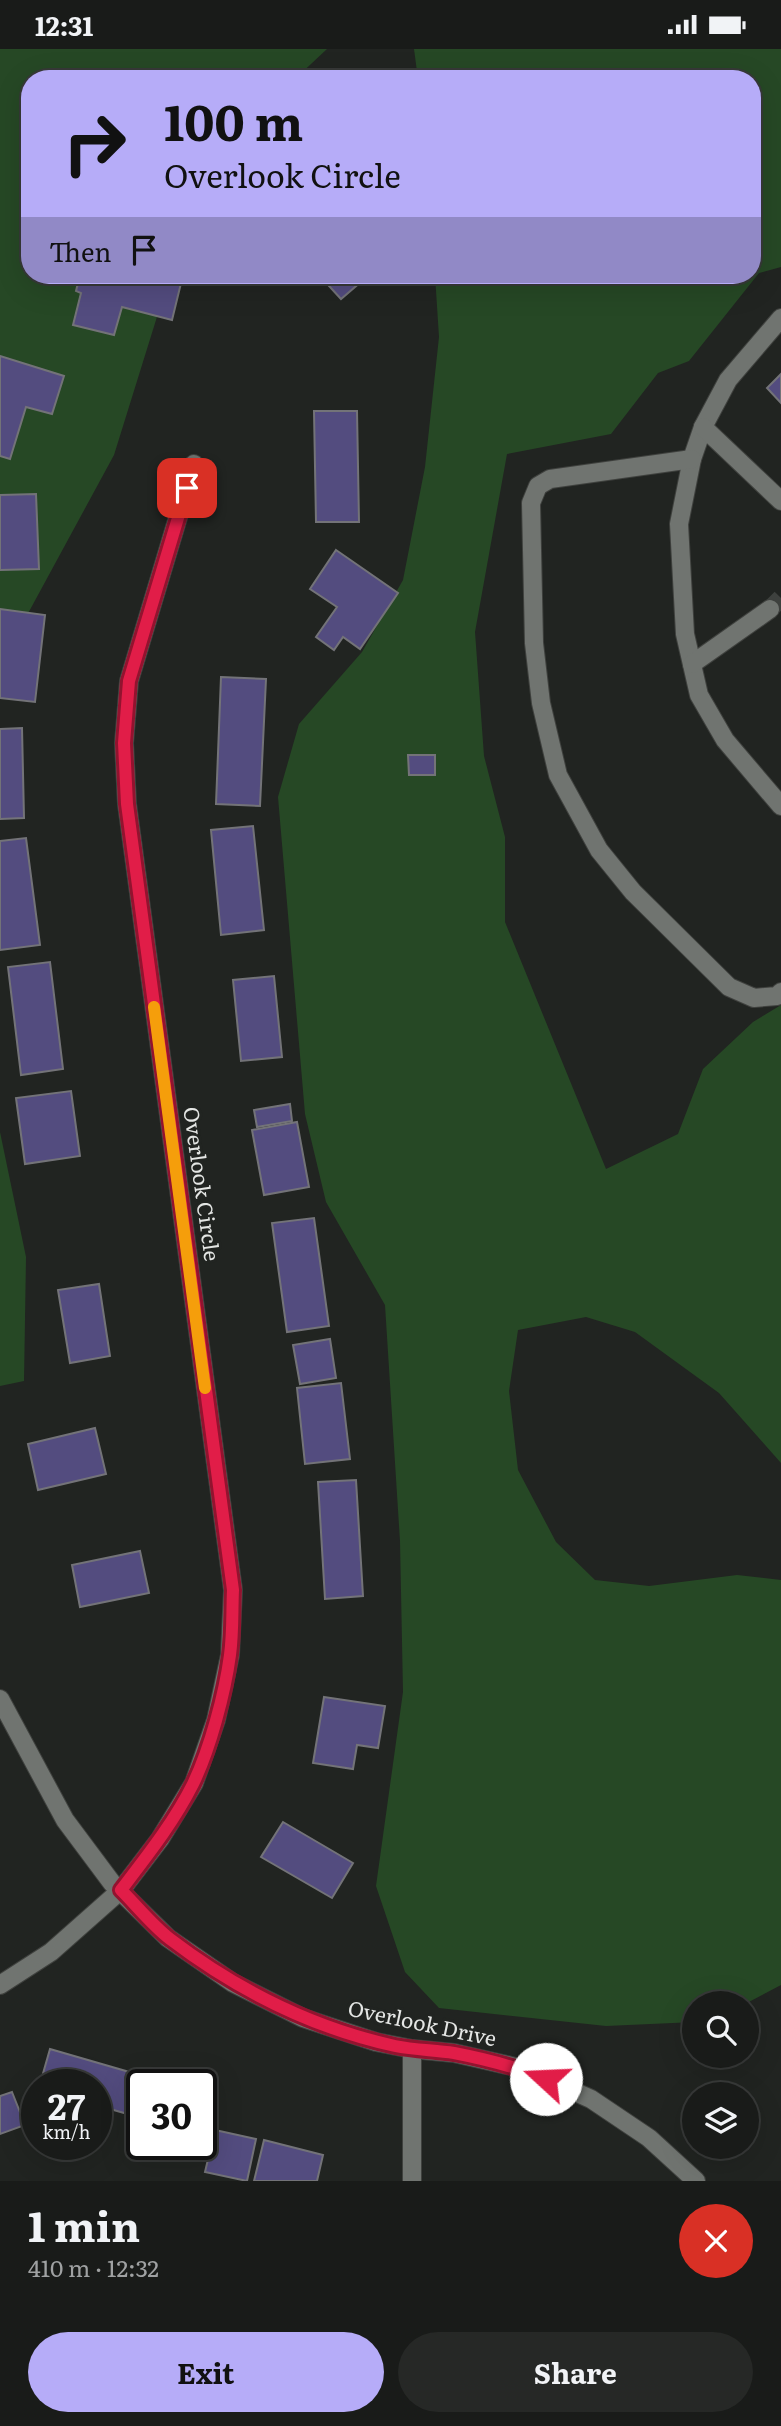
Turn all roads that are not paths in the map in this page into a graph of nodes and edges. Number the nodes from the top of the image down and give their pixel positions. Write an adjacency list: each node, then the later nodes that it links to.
1 (781, 318): 2 (street)
2 (703, 427): 3 (street); 5 (street)
3 (692, 459): 7 (street); 9 (street)
4 (194, 464): 11 (street, Overlook Circle)
5 (781, 501)
6 (770, 609): 7 (street)
7 (692, 664): 8 (street)
8 (781, 806)
9 (781, 992)
10 (0, 1699): 11 (street, Overlook Drive)
11 (121, 1890): 12 (street, Overlook Circle); 13 (street, Overlook Drive)
12 (0, 1985)
13 (412, 2049): 14 (street); 15 (street, Overlook Drive)
14 (412, 2181)
15 (696, 2181)

